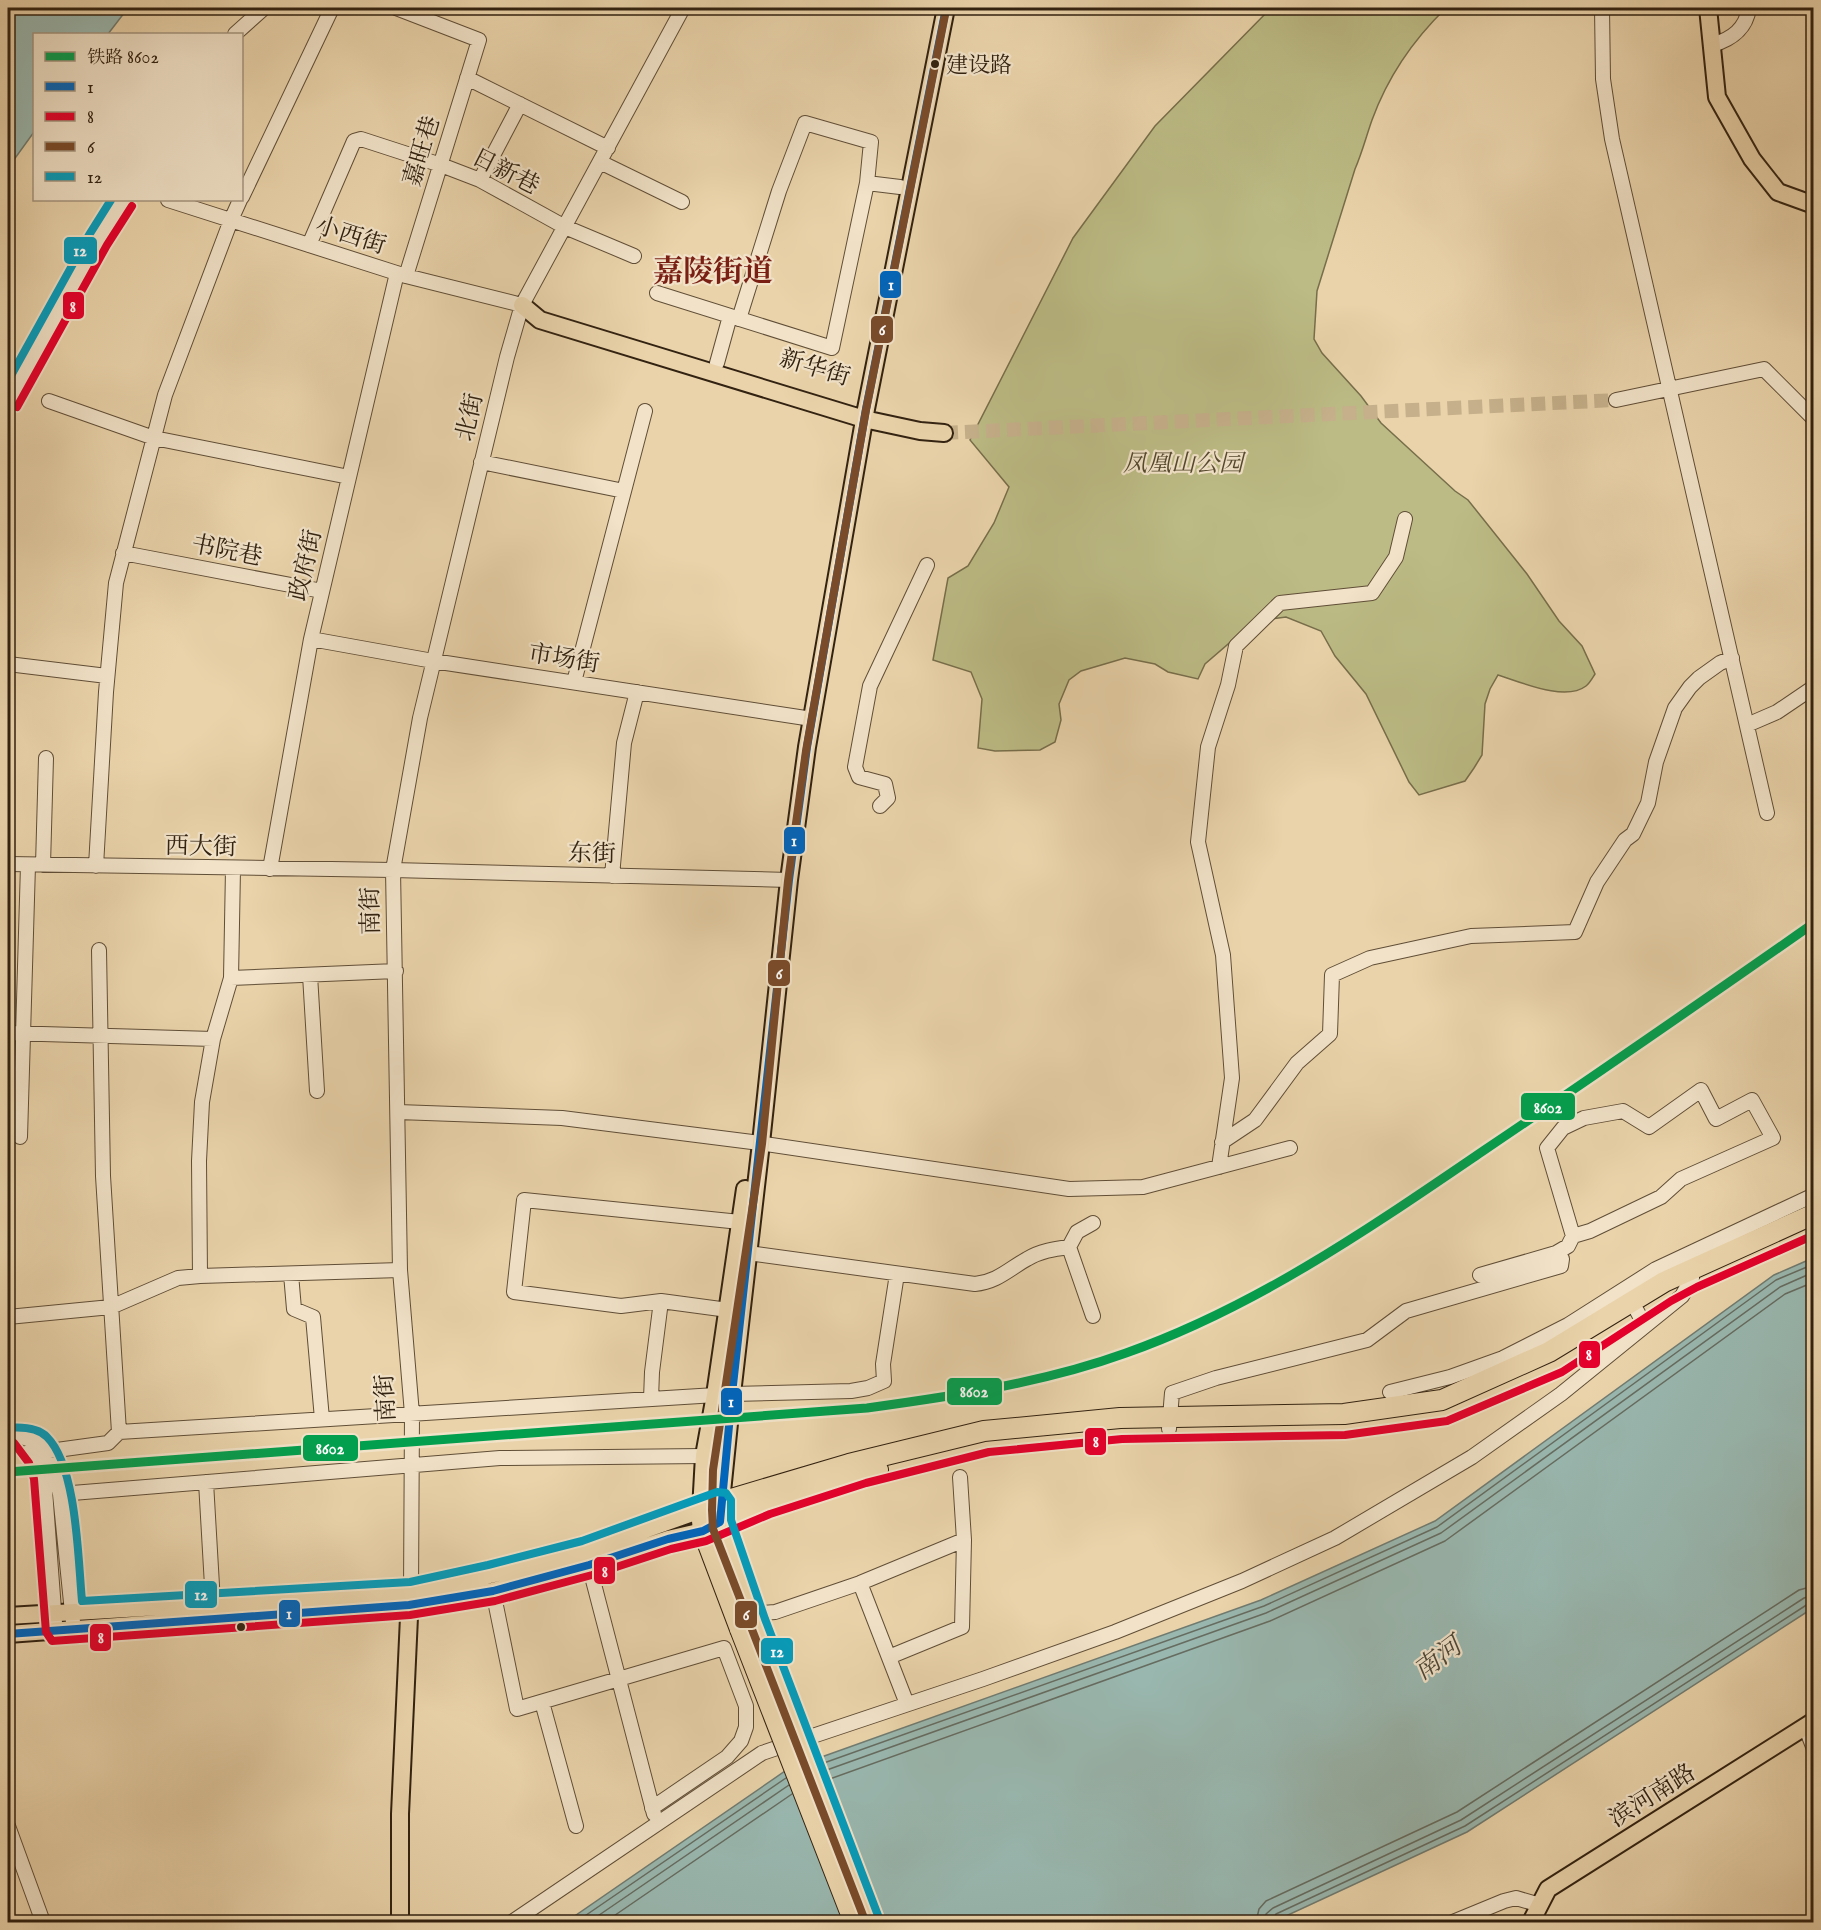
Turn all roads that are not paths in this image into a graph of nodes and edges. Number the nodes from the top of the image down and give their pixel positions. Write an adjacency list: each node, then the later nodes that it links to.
1 (264, 8): 10 (street)
2 (332, 8): 20 (street)
3 (396, 8): 12 (street, 嘉旺巷)
4 (683, 8): 14 (street, 北街)
5 (936, 8): 19 (main road)
6 (946, 8): 40 (main road)
7 (1602, 8): 35 (street)
8 (1708, 8): 11 (main road)
9 (1749, 8): 11 (street)
10 (236, 33)
11 (1712, 45): 25 (main road)
12 (467, 78): 13 (street); 16 (street, 嘉旺巷)
13 (520, 104): 14 (street); 17 (street)
14 (608, 148): 15 (street, 北街)
15 (600, 162): 24 (street); 27 (street, 北街)
16 (441, 165): 17 (street, 日新巷); 28 (street, 日新巷); 30 (street, 嘉旺巷)
17 (480, 180): 27 (street, 日新巷)
18 (867, 183): 19 (street); 33 (street); 33 (street)
19 (900, 187): 40 (main road)
20 (243, 194)
21 (122, 201): 38 (street)
22 (171, 201): 26 (street, 小西街)
23 (240, 201): 26 (street)
24 (682, 202)
25 (1814, 205)
26 (231, 220): 28 (street, 小西街); 42 (street)
27 (565, 227): 29 (street, 日新巷); 32 (street, 北街)
28 (309, 245): 30 (street, 小西街)
29 (634, 256)
30 (401, 274): 32 (street, 小西街); 44 (street, 政府街)
31 (657, 293): 33 (street)
32 (522, 305): 34 (main road, 新华街); 40 (main road, 新华街); 43 (street, 北街)
33 (735, 317): 34 (street)
34 (717, 363): 40 (main road, 新华街)
35 (1670, 388): 36 (street); 41 (street); 51 (street)
36 (1616, 400)
37 (49, 401): 42 (street)
38 (8, 402)
39 (645, 411): 45 (street)
40 (860, 412): 58 (main road)
41 (1814, 419)
42 (154, 438): 44 (street); 47 (street)
43 (482, 462): 45 (street); 52 (street, 北街)
44 (349, 477): 49 (street, 政府街)
45 (624, 491): 55 (street)
46 (1405, 519): 83 (street)
47 (123, 553): 49 (street, 书院巷); 54 (street)
48 (927, 565): 61 (street)
49 (322, 591): 50 (street, 政府街)
50 (311, 639): 52 (street, 市场街); 68 (street, 政府街)
51 (1732, 658): 59 (street); 83 (street)
52 (434, 661): 55 (street, 市场街); 69 (street, 北街)
53 (8, 664): 54 (street)
54 (107, 676): 66 (street)
55 (574, 682): 57 (street, 市场街)
56 (1814, 687): 59 (street)
57 (637, 692): 58 (street, 市场街); 70 (street)
58 (807, 718): 71 (main road)
59 (1747, 725): 62 (street)
60 (46, 758): 65 (street)
61 (880, 806)
62 (1767, 813)
63 (8, 864): 64 (street, 西大街)
64 (28, 865): 65 (street, 西大街); 77 (street)
65 (43, 865): 66 (street, 西大街)
66 (96, 866): 67 (street, 西大街)
67 (233, 869): 68 (street, 西大街); 75 (street)
68 (270, 869): 69 (street, 西大街)
69 (393, 870): 70 (street, 东街); 73 (street, 南街)
70 (612, 876): 71 (street, 东街)
71 (784, 880): 84 (main road)
72 (99, 950): 78 (street)
73 (396, 971): 74 (street); 81 (street, 南街)
74 (310, 975): 75 (street); 80 (street)
75 (231, 978): 79 (street)
76 (8, 1033): 77 (street)
77 (23, 1034): 78 (street); 82 (street)
78 (100, 1036): 79 (street); 103 (street)
79 (213, 1039): 101 (street)
80 (317, 1091)
81 (398, 1112): 84 (street); 97 (street, 南街)
82 (20, 1137)
83 (1222, 1142): 86 (street)
84 (756, 1143): 86 (street); 89 (main road); 94 (main road)
85 (1290, 1148): 86 (street)
86 (1219, 1167)
87 (1814, 1195): 108 (street)
88 (1814, 1214): 96 (highway)
89 (740, 1222): 102 (street); 104 (main road)
90 (1093, 1223): 93 (street)
91 (1814, 1223): 96 (highway)
92 (1573, 1236): 92 (street); 95 (street)
93 (1069, 1247): 99 (street); 105 (street)
94 (748, 1253): 99 (street); 109 (main road)
95 (1556, 1253): 100 (street); 113 (street)
96 (1712, 1265): 107 (highway); 113 (highway)
97 (400, 1270): 98 (street); 111 (street, 南街)
98 (291, 1274): 101 (street); 112 (street)
99 (897, 1274): 109 (street)
100 (1480, 1275)
101 (200, 1276): 103 (street)
102 (661, 1301): 104 (street); 110 (street)
103 (111, 1307): 106 (street); 114 (street)
104 (728, 1310): 109 (main road)
105 (1093, 1316)
106 (8, 1317)
107 (1641, 1319): 113 (highway); 141 (street)
108 (1390, 1392)
109 (724, 1395): 110 (street); 117 (main road); 122 (main road)
110 (651, 1399): 111 (street)
111 (412, 1414): 112 (street); 118 (street, 南街)
112 (322, 1419): 114 (street)
113 (1168, 1423): 122 (highway); 124 (highway)
114 (119, 1432): 116 (street)
115 (8, 1438): 116 (street)
116 (39, 1452): 121 (street); 131 (street)
117 (704, 1456): 118 (street); 123 (main road)
118 (411, 1467): 120 (street); 129 (street, 南街)
119 (960, 1478): 125 (street)
120 (206, 1482): 121 (street); 130 (street)
121 (60, 1494): 132 (street)
122 (721, 1502): 123 (highway); 124 (main road)
123 (701, 1510): 124 (highway); 129 (main road)
124 (712, 1527): 126 (main road); 134 (highway)
125 (964, 1540): 127 (street); 138 (street)
126 (589, 1565): 128 (main road); 139 (street)
127 (860, 1582): 134 (street); 138 (street)
128 (493, 1591): 129 (main road); 140 (street)
129 (410, 1598): 130 (main road); 135 (main road); 150 (main road, 南街)
130 (213, 1603): 132 (main road)
131 (54, 1612): 132 (main road); 133 (main road); 136 (street)
132 (72, 1612): 135 (street)
133 (8, 1616)
134 (749, 1622): 152 (highway, bridge); 153 (highway, bridge)
135 (73, 1630): 136 (main road)
136 (56, 1631): 137 (main road)
137 (8, 1634)
138 (889, 1657): 141 (street)
139 (619, 1680): 140 (street); 144 (street); 144 (street)
140 (542, 1702): 147 (street)
141 (907, 1704): 145 (street)
142 (1809, 1724): 143 (street); 148 (main road, 滨河南路)
143 (1814, 1749)
144 (652, 1808): 145 (street)
145 (657, 1824): 151 (street)
146 (8, 1826): 149 (street)
147 (576, 1826)
148 (1540, 1905): 154 (street); 155 (main road, 滨河南路)
149 (44, 1923)
150 (400, 1923)
151 (512, 1923)
152 (854, 1923)
153 (869, 1923)
154 (1453, 1923)
155 (1531, 1923)

